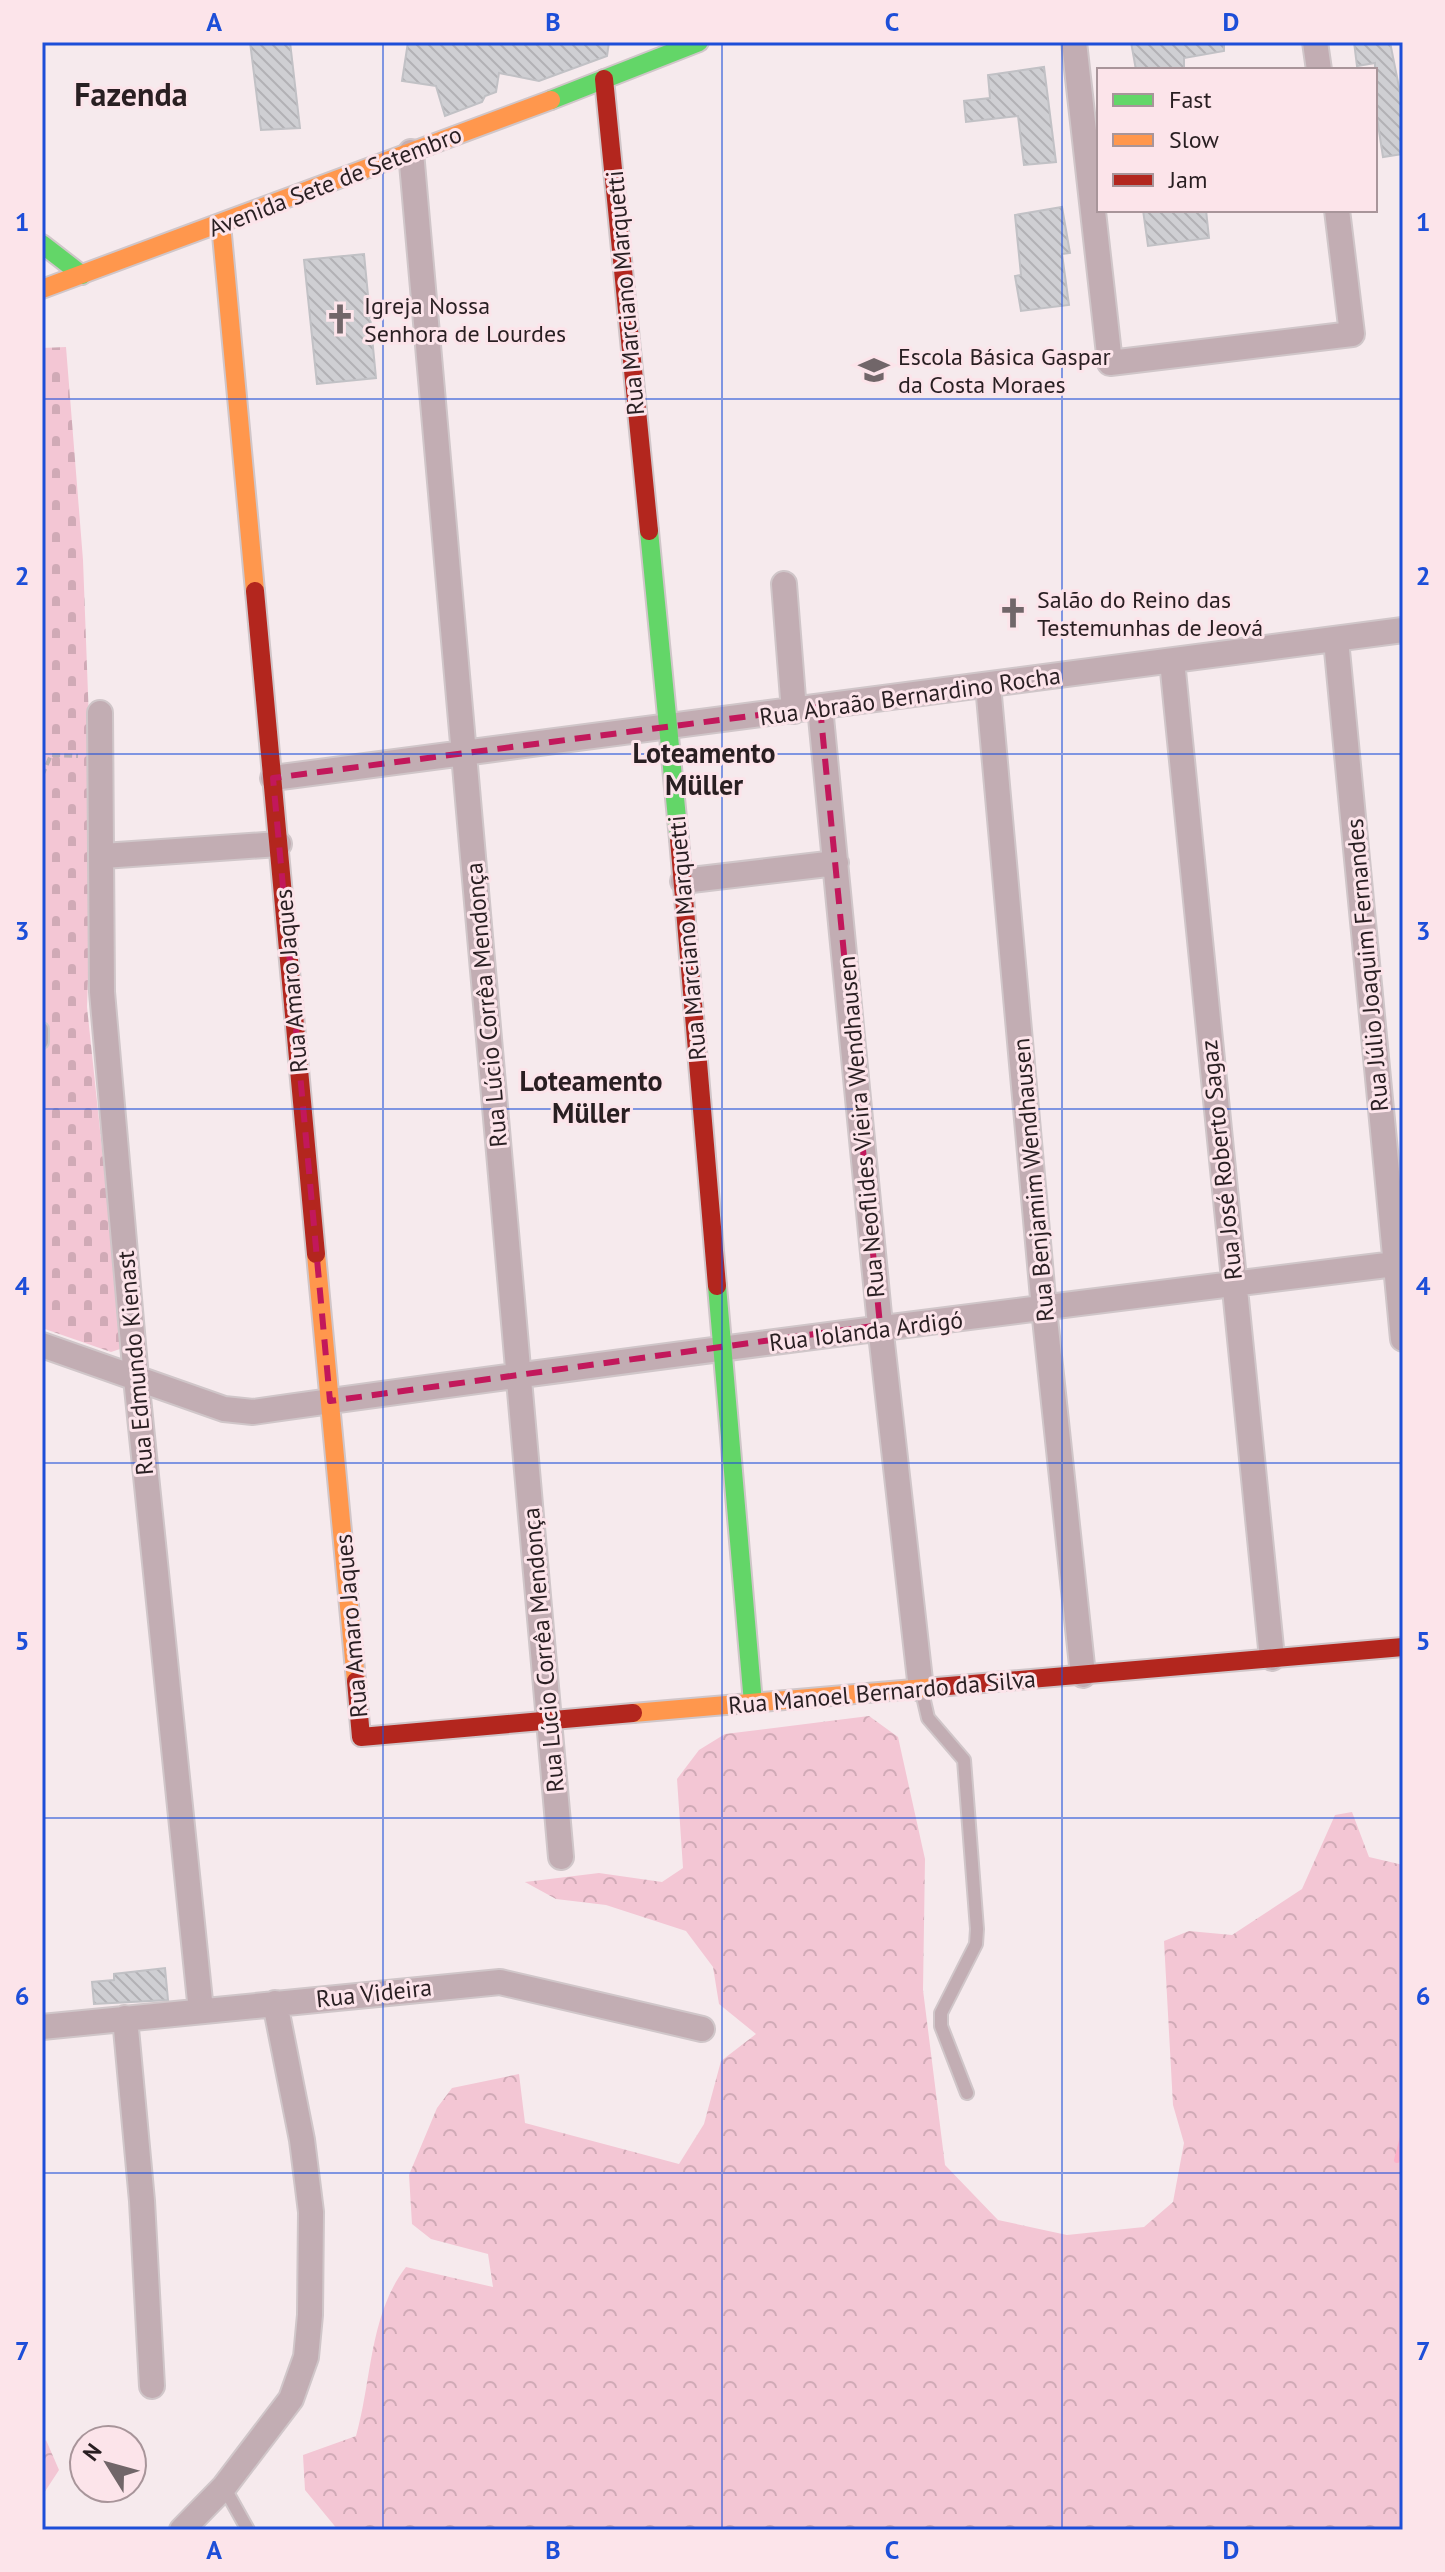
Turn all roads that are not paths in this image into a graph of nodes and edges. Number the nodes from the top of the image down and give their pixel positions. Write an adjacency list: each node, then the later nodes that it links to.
1 (635, 42): 6 (street)
2 (699, 42): 6 (street, Avenida Sete de Setembro)
3 (1074, 42): 9 (street)
4 (1315, 42): 5 (street)
5 (1319, 68)
6 (627, 70): 7 (street, Avenida Sete de Setembro)
7 (604, 79): 8 (street, Avenida Sete de Setembro); 22 (street, Rua Marciano Marquetti)
8 (411, 152): 10 (street, Avenida Sete de Setembro); 23 (street, Rua Lúcio Corrêa Mendonça)
9 (1337, 212)
10 (221, 224): 12 (street, Avenida Sete de Setembro); 24 (street, Rua Amaro Jaques)
11 (42, 244): 12 (street)
12 (82, 275): 13 (street, Avenida Sete de Setembro)
13 (42, 289)
14 (784, 584): 20 (street)
15 (1403, 630): 16 (street, Rua Abraão Bernardino Rocha)
16 (1336, 640): 17 (street, Rua Abraão Bernardino Rocha); 31 (street, Rua Júlio Joaquim Fernandes)
17 (1172, 661): 18 (street, Rua Abraão Bernardino Rocha); 32 (street, Rua José Roberto Sagaz)
18 (988, 685): 19 (street, Rua Abraão Bernardino Rocha); 33 (street, Rua Benjamim Wendhausen)
19 (820, 707): 20 (street, Rua Abraão Bernardino Rocha); 27 (street, Rua Neoflides Vieira Wendhausen)
20 (794, 711): 22 (street, Rua Abraão Bernardino Rocha)
21 (100, 713): 26 (street, Rua Edmundo Kienast)
22 (666, 726): 23 (street, Rua Abraão Bernardino Rocha); 28 (street, Rua Marciano Marquetti)
23 (464, 751): 24 (street, Rua Abraão Bernardino Rocha); 38 (street, Rua Lúcio Corrêa Mendonça)
24 (273, 778): 25 (street, Rua Amaro Jaques)
25 (279, 844): 26 (street); 40 (street, Rua Amaro Jaques)
26 (103, 856): 39 (street, Rua Edmundo Kienast)
27 (836, 863): 28 (street); 34 (street, Rua Neoflides Vieira Wendhausen)
28 (683, 881): 37 (street, Rua Marciano Marquetti)
29 (42, 1029): 30 (lane)
30 (42, 1042)
31 (1399, 1263): 32 (street, Rua Iolanda Ardigó); 35 (street, Rua Júlio Joaquim Fernandes)
32 (1233, 1285): 33 (street, Rua Iolanda Ardigó); 42 (street, Rua José Roberto Sagaz)
33 (1044, 1309): 34 (street, Rua Iolanda Ardigó); 43 (street, Rua Benjamim Wendhausen)
34 (880, 1325): 37 (street, Rua Iolanda Ardigó); 44 (street, Rua Neoflides Vieira Wendhausen)
35 (1403, 1339)
36 (42, 1345): 39 (street, Rua Iolanda Ardigó)
37 (724, 1350): 38 (street, Rua Iolanda Ardigó); 45 (street, Rua Marciano Marquetti)
38 (519, 1377): 40 (street, Rua Iolanda Ardigó); 46 (street, Rua Lúcio Corrêa Mendonça)
39 (136, 1378): 40 (street, Rua Iolanda Ardigó); 50 (street, Rua Edmundo Kienast)
40 (330, 1401): 47 (street, Rua Amaro Jaques)
41 (1403, 1647): 42 (street, Rua Manoel Bernardo da Silva)
42 (1272, 1658): 43 (street, Rua Manoel Bernardo da Silva)
43 (1083, 1675): 44 (street, Rua Manoel Bernardo da Silva)
44 (921, 1689): 45 (street, Rua Manoel Bernardo da Silva); 54 (lane)
45 (753, 1703): 46 (street, Rua Manoel Bernardo da Silva)
46 (549, 1721): 47 (street, Rua Manoel Bernardo da Silva); 48 (street, Rua Lúcio Corrêa Mendonça)
47 (361, 1737)
48 (561, 1857)
49 (275, 2003): 50 (street, Rua Videira); 53 (street, Rua Videira); 56 (street)
50 (201, 2011): 51 (street, Rua Videira)
51 (125, 2018): 52 (street, Rua Videira); 55 (street)
52 (42, 2027)
53 (702, 2029)
54 (967, 2093)
55 (152, 2386)
56 (224, 2487): 57 (street); 58 (lane)
57 (182, 2530)
58 (248, 2530)

